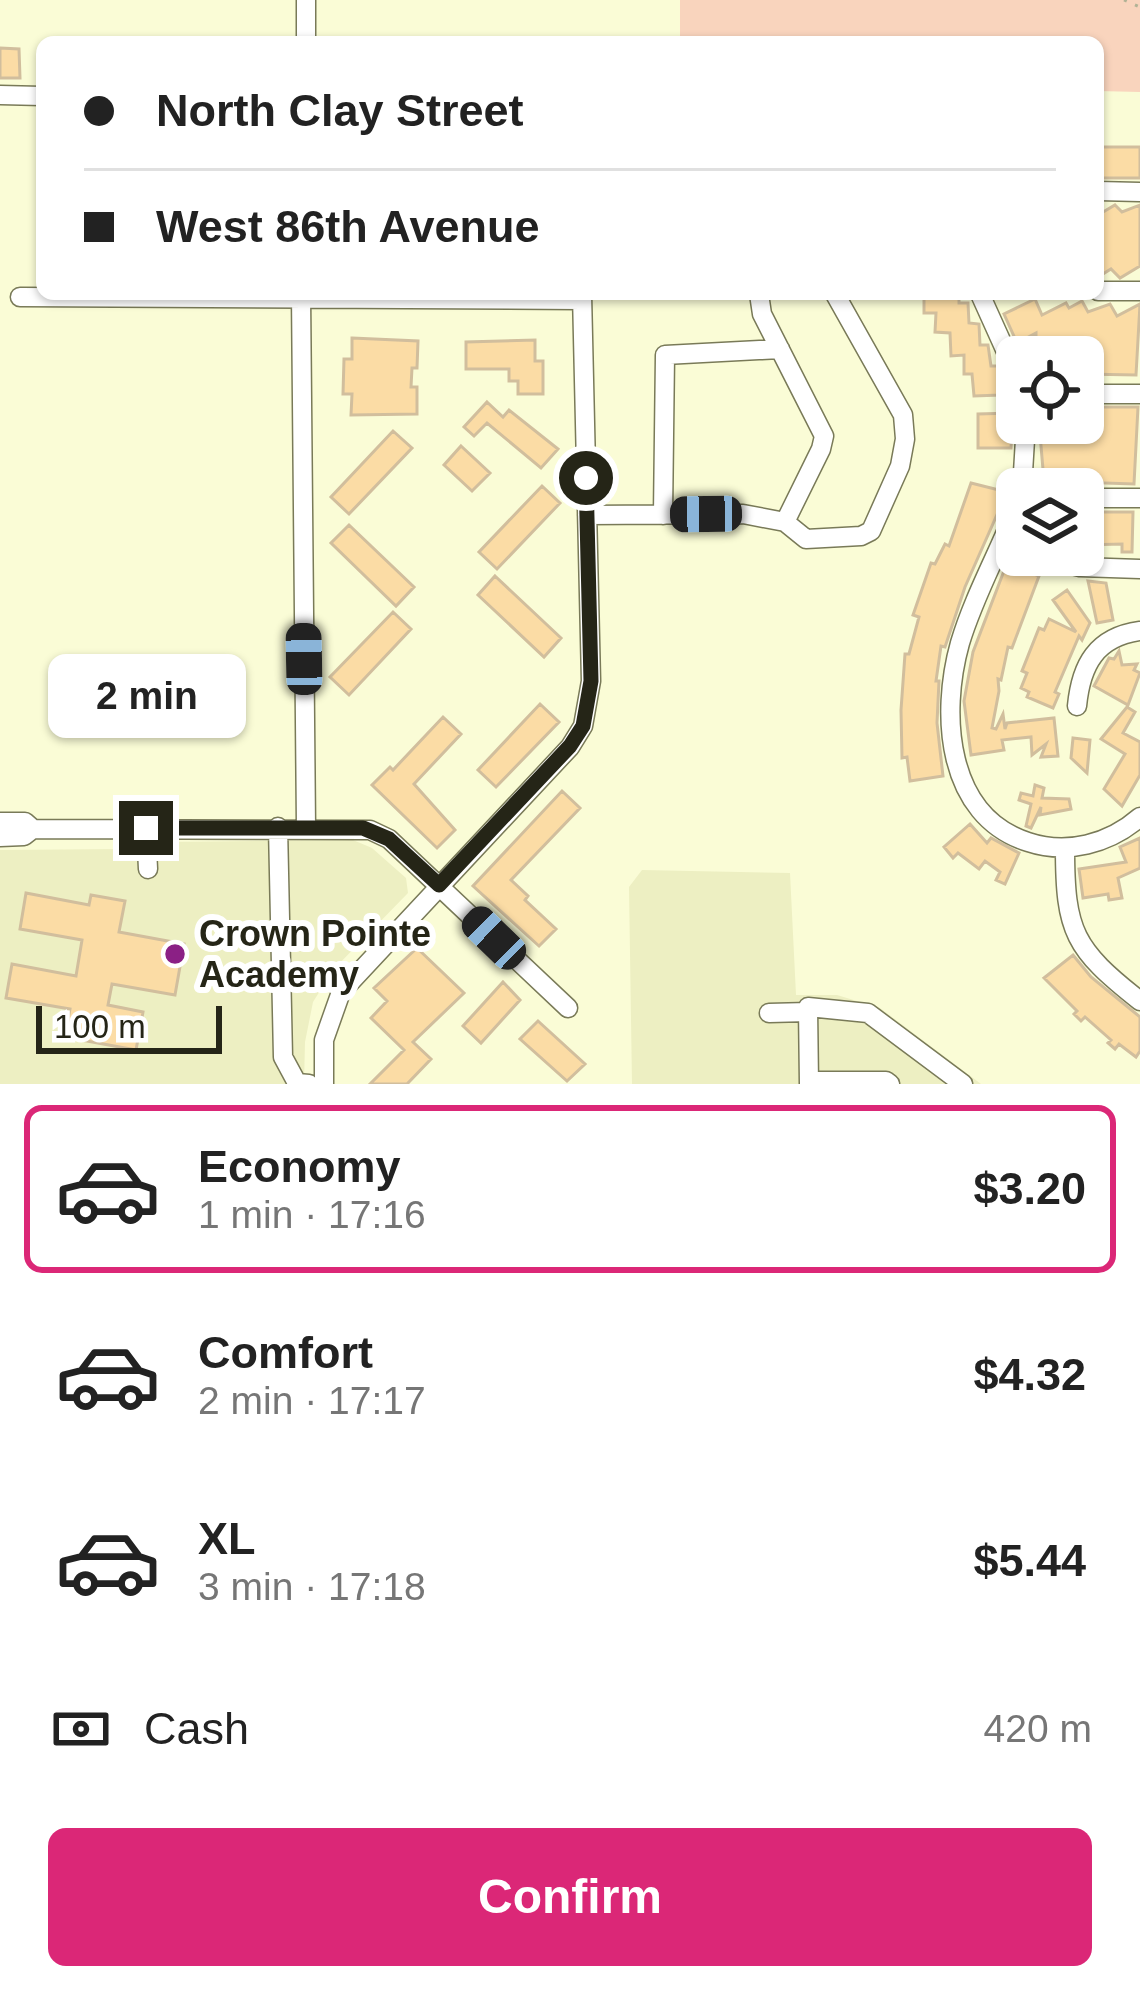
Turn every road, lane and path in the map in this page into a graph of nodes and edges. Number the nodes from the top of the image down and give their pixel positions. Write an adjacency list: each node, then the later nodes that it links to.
1 (305, 0): 4 (street)
2 (1124, 0): 3 (path)
3 (1140, 7)
4 (306, 36)
5 (0, 95): 6 (street)
6 (36, 96)
7 (1104, 191): 8 (street)
8 (1140, 192)
9 (1104, 290): 10 (street)
10 (1140, 291)
11 (20, 297): 12 (street)
12 (36, 297)
13 (301, 300): 35 (street)
14 (582, 300): 24 (street)
15 (760, 300): 19 (street)
16 (838, 300): 26 (street)
17 (983, 300): 18 (street)
18 (999, 336)
19 (780, 349): 25 (street); 26 (street)
20 (1104, 394): 21 (street)
21 (1140, 394)
22 (1104, 498): 23 (street)
23 (1140, 498)
24 (587, 515): 25 (street); 41 (street)
25 (663, 515): 26 (street)
26 (785, 522)
27 (1104, 568): 28 (street)
28 (1140, 569)
29 (996, 574): 39 (street)
30 (1140, 631): 31 (street)
31 (1077, 706)
32 (1140, 817): 39 (street)
33 (0, 822): 37 (street)
34 (278, 827): 35 (street); 36 (street); 47 (street)
35 (306, 827): 41 (street)
36 (146, 828): 37 (street); 40 (street)
37 (33, 829): 38 (street)
38 (0, 837)
39 (1065, 848): 42 (street)
40 (148, 869)
41 (439, 885): 43 (street); 48 (street)
42 (1140, 1001)
43 (568, 1008)
44 (808, 1009): 45 (street); 46 (street); 50 (street)
45 (769, 1013)
46 (809, 1083): 49 (street)
47 (309, 1084)
48 (324, 1084)
49 (890, 1084)
50 (963, 1084)

